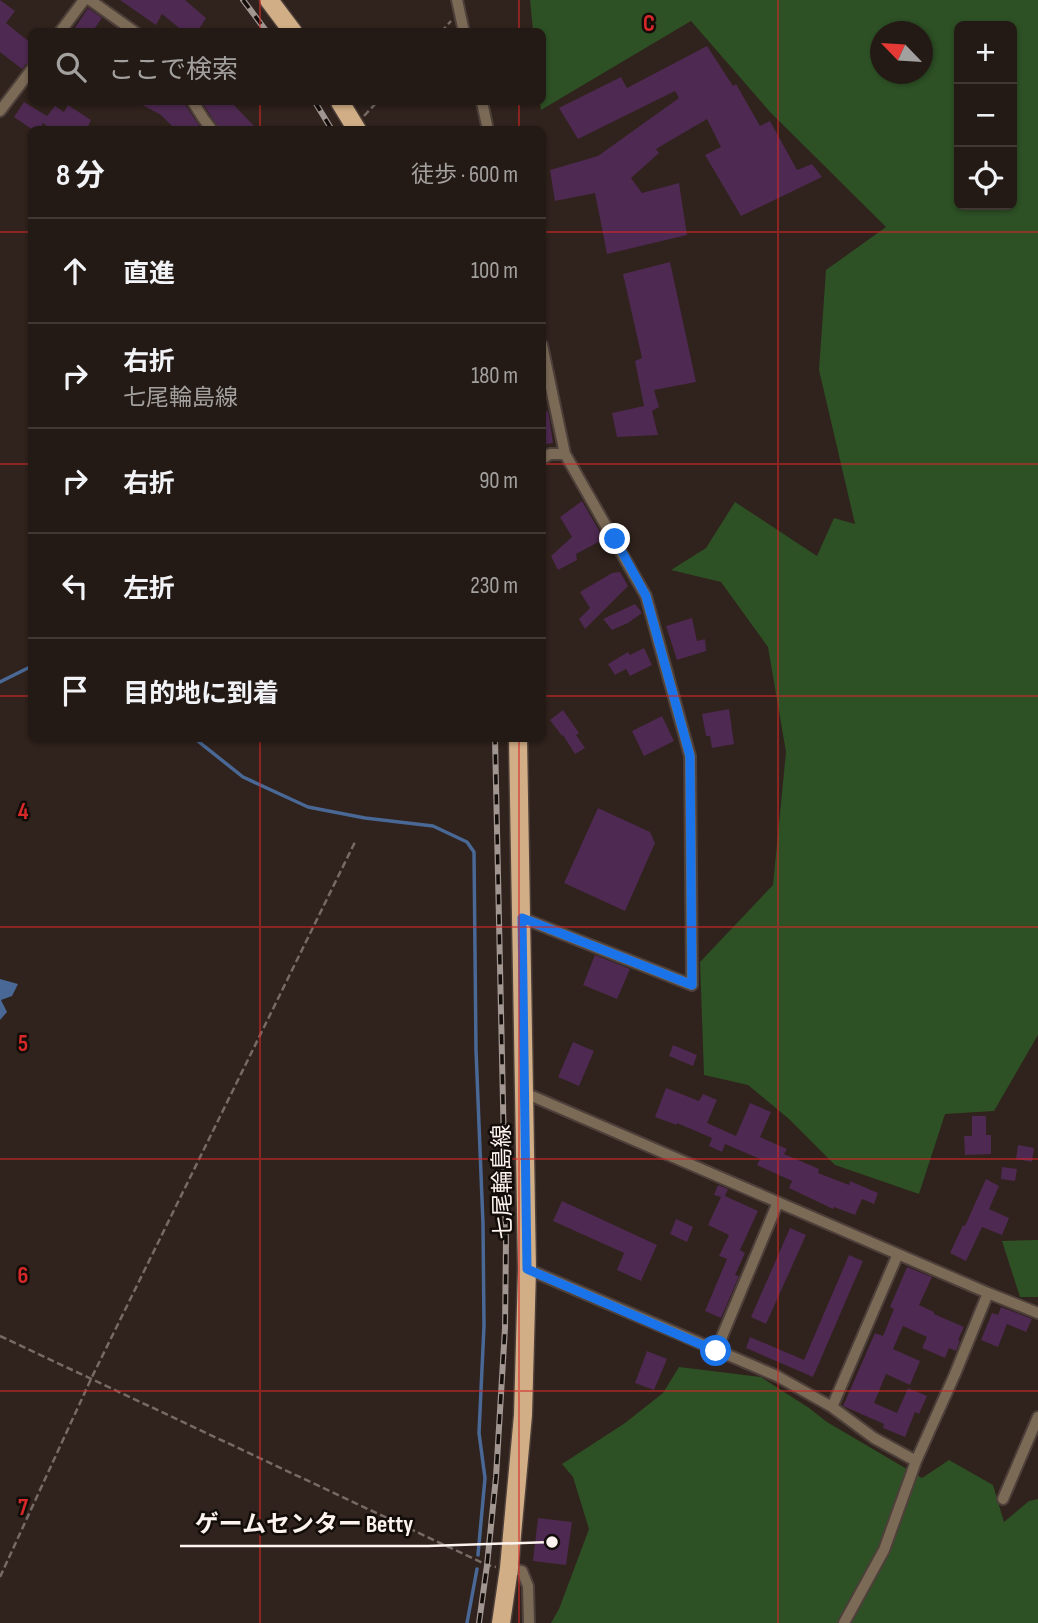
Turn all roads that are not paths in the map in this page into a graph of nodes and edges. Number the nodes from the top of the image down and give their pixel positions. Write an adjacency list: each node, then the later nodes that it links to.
1 (84, 0): 5 (street)
2 (90, 0): 6 (street)
3 (269, 0): 7 (main road)
4 (457, 0): 8 (street)
5 (63, 28)
6 (129, 28)
7 (290, 28)
8 (463, 28)
9 (28, 74): 13 (street)
10 (195, 105): 14 (street)
11 (342, 105): 15 (main road)
12 (483, 105): 16 (street)
13 (0, 111)
14 (209, 126)
15 (354, 126)
16 (487, 126)
17 (546, 364): 18 (street)
18 (565, 454): 19 (street); 21 (street)
19 (546, 456)
20 (518, 742): 21 (main road, 七尾輪島線)
21 (522, 918): 22 (main road, 七尾輪島線)
22 (525, 1093): 23 (street); 25 (main road, 七尾輪島線)
23 (778, 1202): 24 (street); 28 (street)
24 (898, 1255): 26 (street); 29 (street)
25 (527, 1269): 28 (street); 33 (main road, 七尾輪島線)
26 (988, 1293): 27 (street); 31 (street)
27 (1038, 1313)
28 (716, 1351): 29 (street)
29 (832, 1407): 31 (street)
30 (1038, 1418): 32 (street)
31 (916, 1461): 36 (street)
32 (1003, 1499)
33 (509, 1568): 34 (main road, 七尾輪島線); 35 (street)
34 (501, 1623)
35 (528, 1623)
36 (844, 1623)

